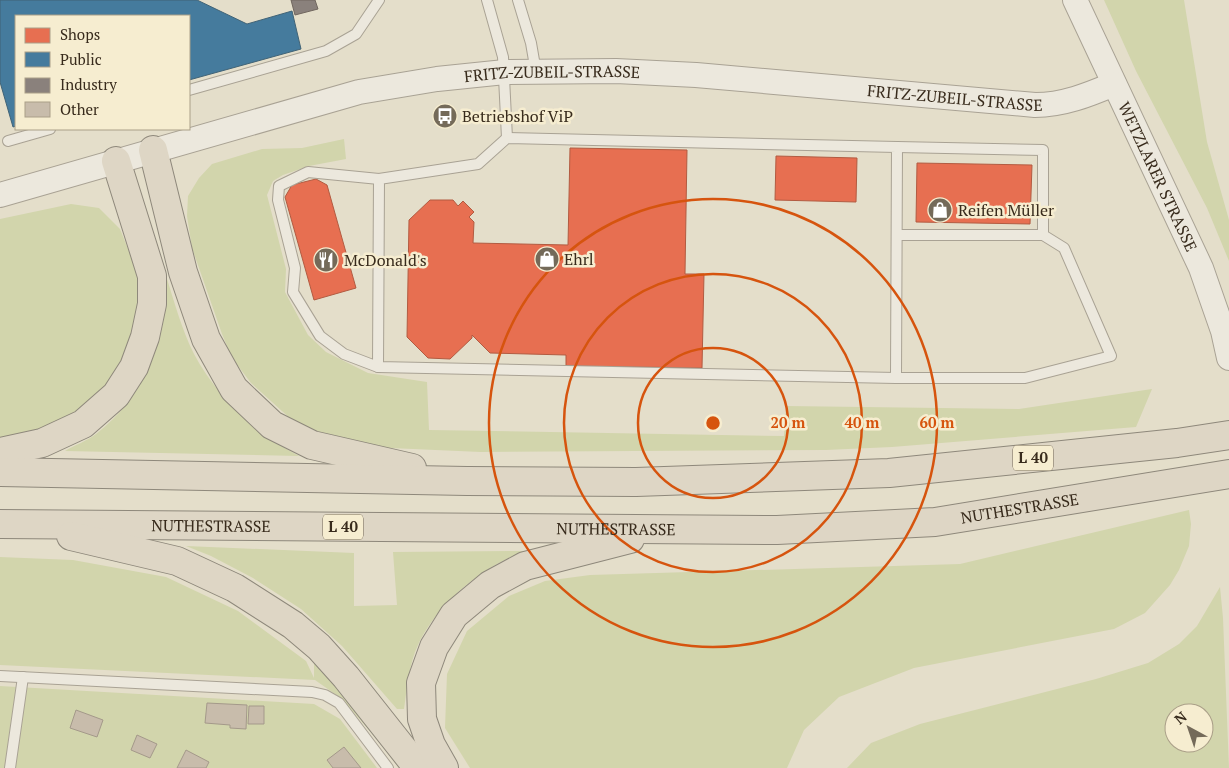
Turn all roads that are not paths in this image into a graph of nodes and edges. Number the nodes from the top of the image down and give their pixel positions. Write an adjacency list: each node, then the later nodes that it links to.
1 (379, 0): 8 (lane)
2 (487, 0): 5 (lane)
3 (518, 0): 6 (lane)
4 (1074, 0): 7 (street, WETZLARER STRASSE)
5 (505, 72): 6 (street, FRITZ-ZUBEIL-STRASSE); 10 (lane); 13 (street, FRITZ-ZUBEIL-STRASSE)
6 (536, 72): 7 (street, FRITZ-ZUBEIL-STRASSE)
7 (1114, 84): 19 (street, WETZLARER STRASSE)
8 (190, 90)
9 (46, 130): 11 (lane)
10 (507, 138): 12 (lane); 15 (lane)
11 (8, 141)
12 (897, 147): 17 (lane); 18 (lane)
13 (153, 150): 14 (street, FRITZ-ZUBEIL-STRASSE); 26 (highway)
14 (116, 161): 16 (street, FRITZ-ZUBEIL-STRASSE); 23 (highway)
15 (379, 179): 20 (lane); 20 (lane)
16 (0, 195)
17 (897, 234): 18 (lane); 21 (lane)
18 (1043, 235): 21 (lane)
19 (1229, 358)
20 (378, 367): 21 (lane)
21 (896, 378)
22 (1229, 435): 26 (highway, L 40)
23 (0, 452)
24 (0, 472): 26 (highway, L 40)
25 (1229, 474): 28 (highway, NUTHESTRASSE / L 40)
26 (467, 481)
27 (9, 524): 28 (highway, NUTHESTRASSE / L 40); 33 (highway)
28 (668, 529): 34 (highway)
29 (0, 676): 30 (lane)
30 (23, 678): 31 (lane); 32 (lane)
31 (10, 768)
32 (388, 768)
33 (418, 768)
34 (444, 768)

